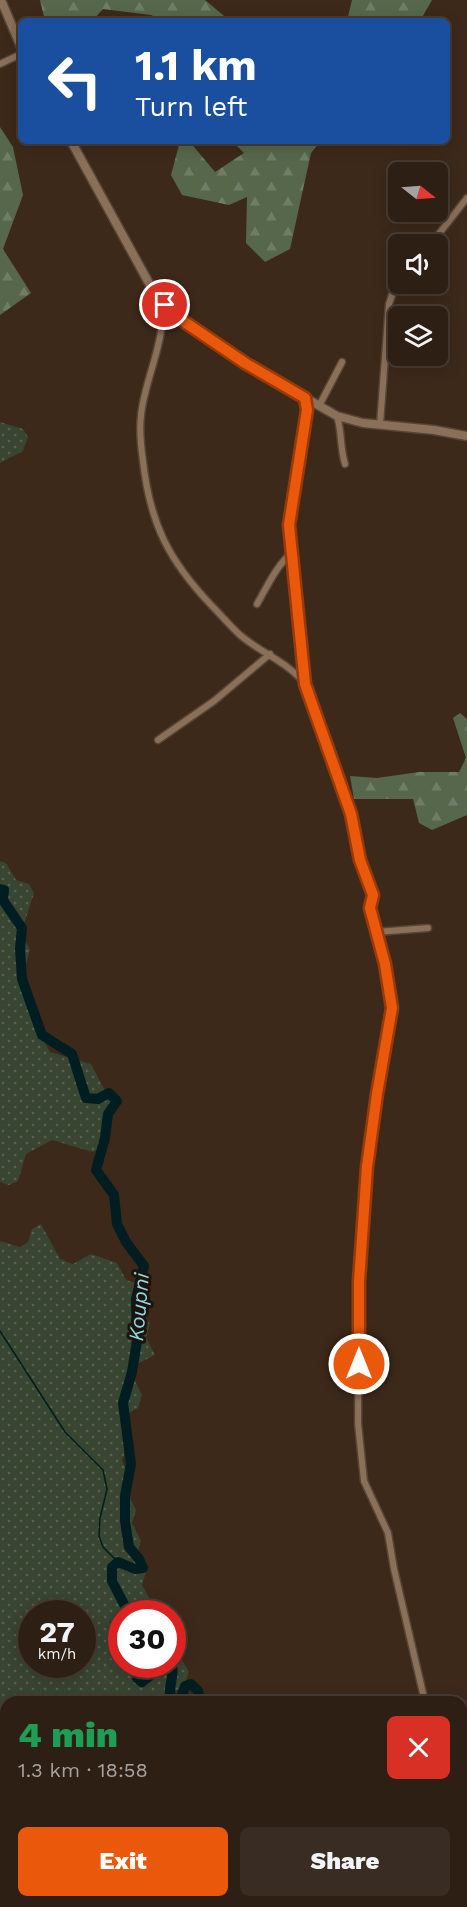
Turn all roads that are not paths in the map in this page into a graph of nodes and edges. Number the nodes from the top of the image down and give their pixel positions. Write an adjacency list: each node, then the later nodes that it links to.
1 (1, 0): 2 (street)
2 (18, 40)
3 (18, 55): 4 (street)
4 (0, 64)
5 (73, 144): 9 (street)
6 (467, 198): 7 (street)
7 (439, 234)
8 (392, 294): 14 (street)
9 (157, 295): 11 (street); 19 (street)
10 (342, 362): 12 (street)
11 (305, 398): 12 (street); 17 (street)
12 (319, 406): 13 (street)
13 (337, 416): 14 (street); 16 (street)
14 (380, 424): 15 (street)
15 (467, 436)
16 (345, 464)
17 (293, 552): 18 (street); 20 (street)
18 (257, 604)
19 (270, 654): 20 (street); 21 (street)
20 (305, 684): 23 (street)
21 (158, 740)
22 (428, 928): 23 (street)
23 (377, 932): 24 (street)
24 (424, 1696)

